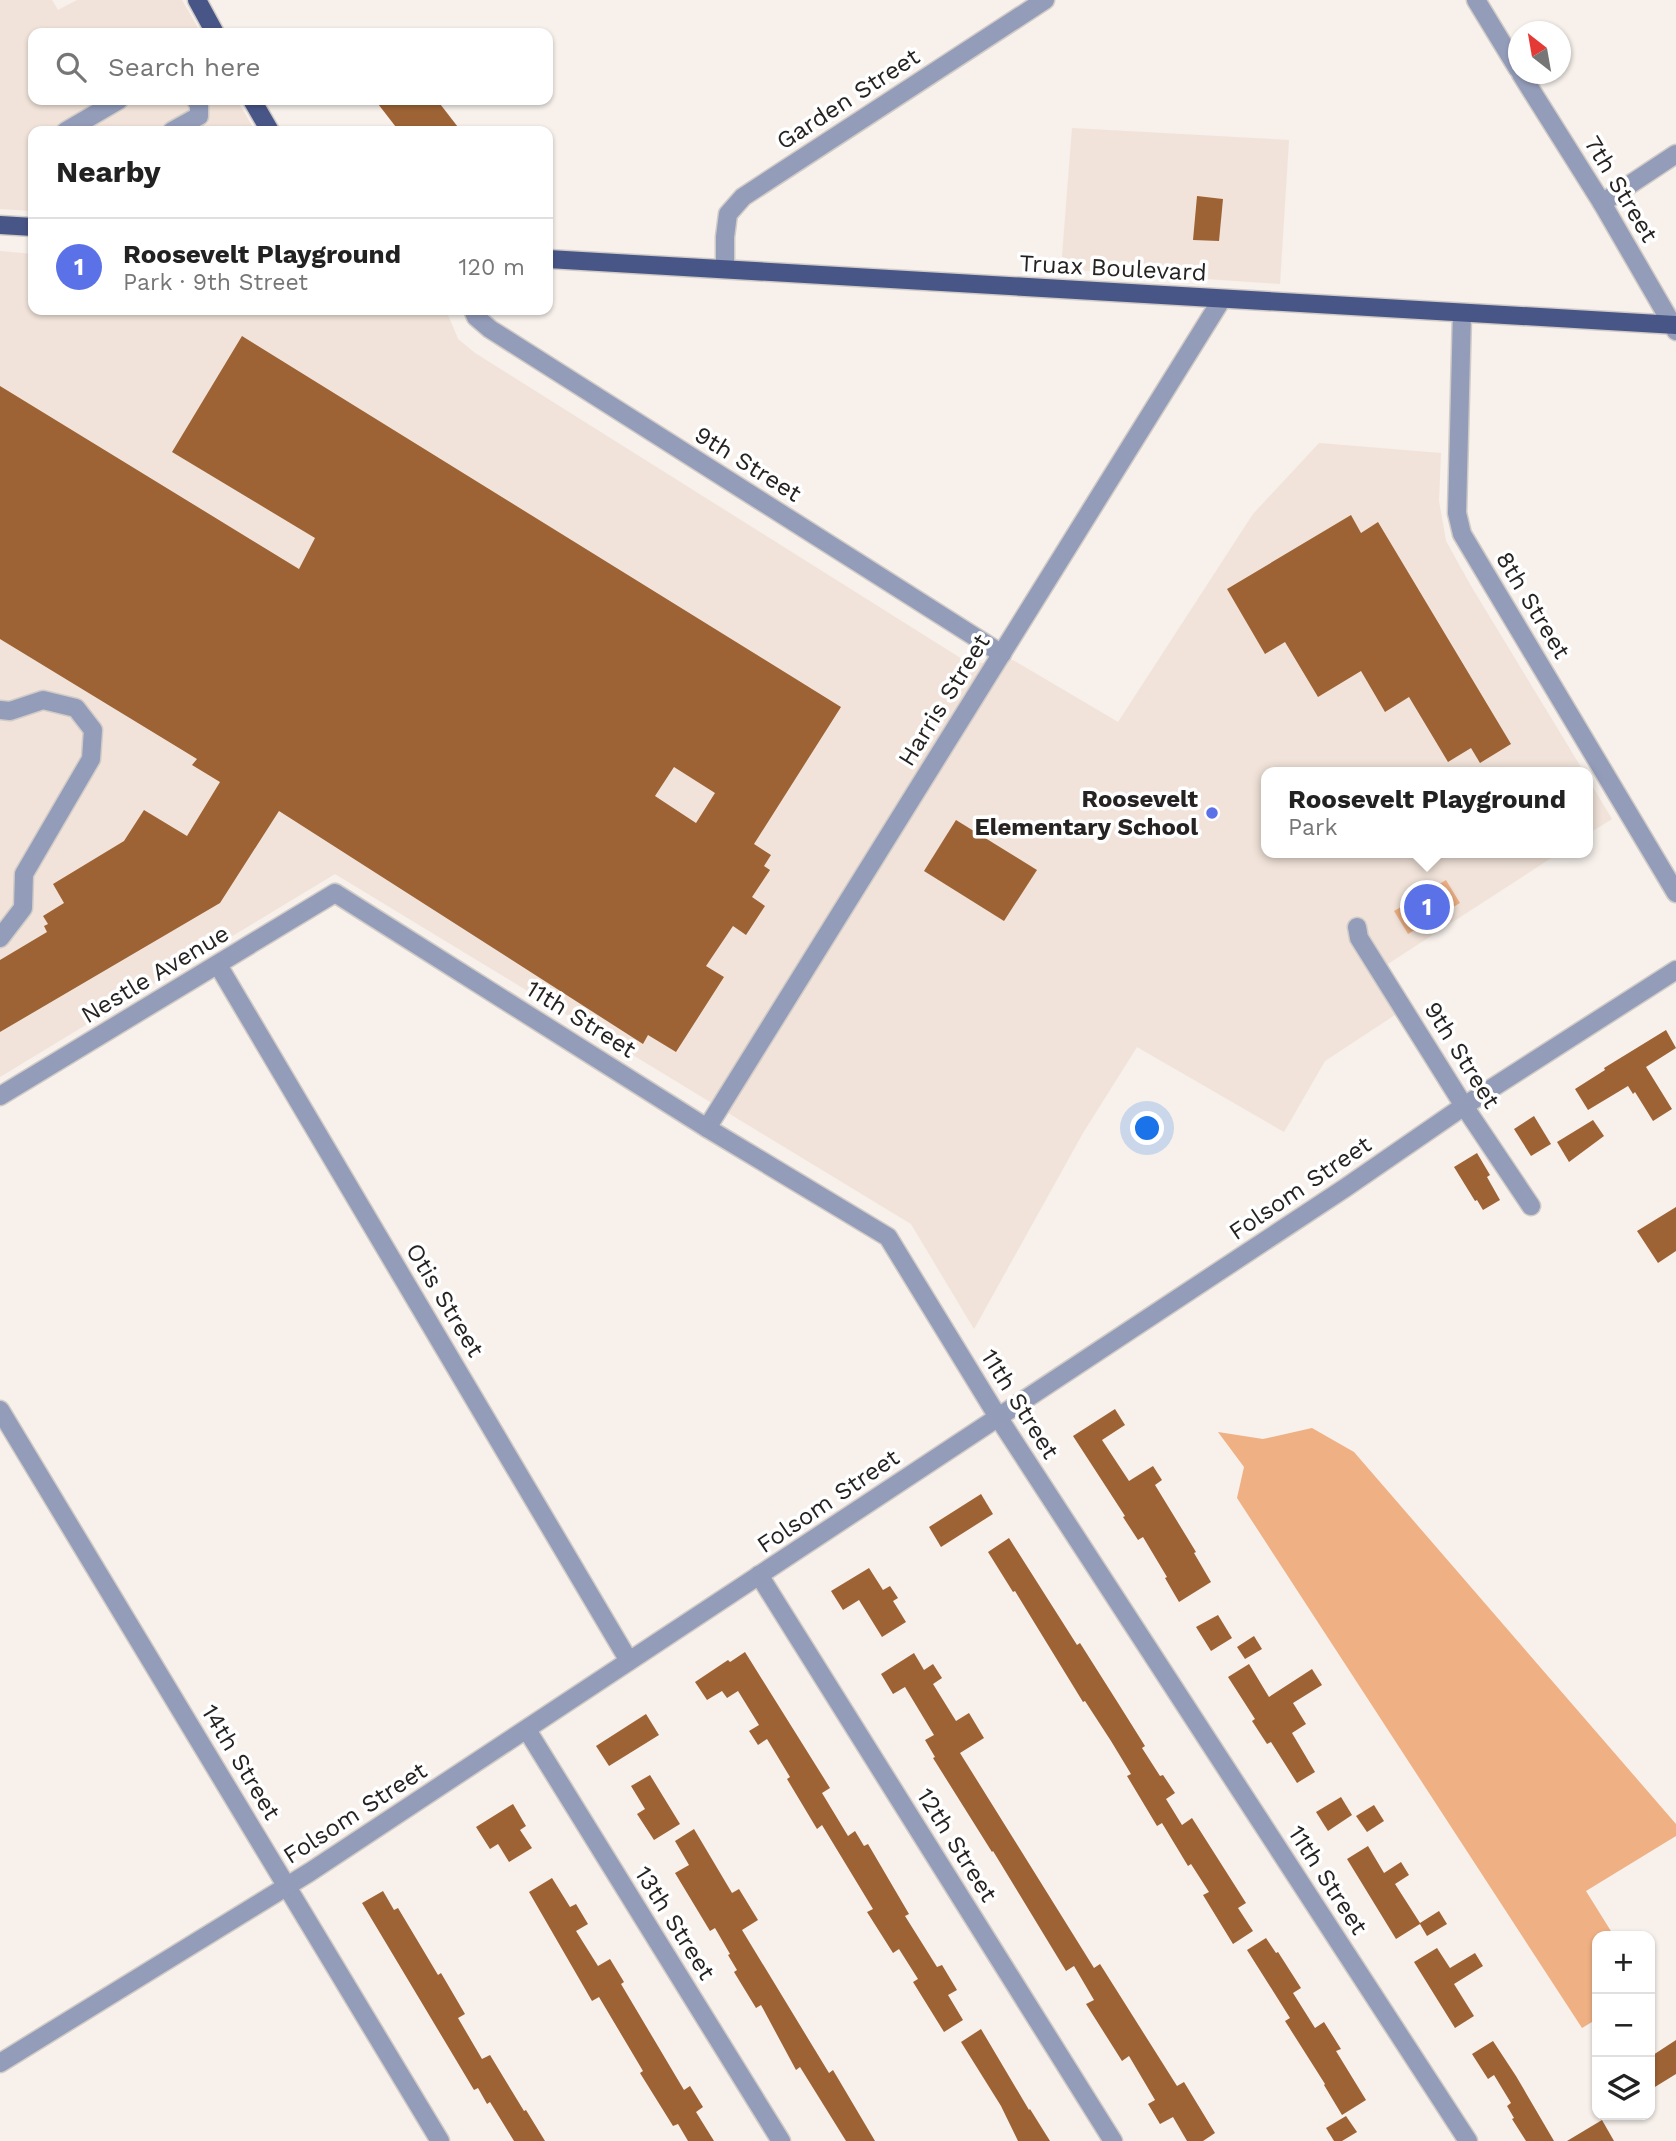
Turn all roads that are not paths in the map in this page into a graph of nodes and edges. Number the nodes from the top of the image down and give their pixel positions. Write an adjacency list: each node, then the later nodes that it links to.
1 (197, 0): 4 (main road)
2 (1045, 0): 18 (street, Garden Street)
3 (1476, 0): 5 (street, 7th Street)
4 (212, 28)
5 (1508, 52)
6 (1528, 84): 14 (street, 7th Street)
7 (110, 105): 10 (street)
8 (199, 105): 11 (street)
9 (255, 105): 12 (main road)
10 (75, 126)
11 (181, 126)
12 (267, 126)
13 (1676, 154): 14 (street)
14 (1602, 203): 22 (street, 7th Street)
15 (0, 225): 16 (main road)
16 (28, 227)
17 (553, 259): 18 (main road, Truax Boulevard)
18 (725, 269): 19 (main road, Truax Boulevard)
19 (1222, 299): 20 (main road, Truax Boulevard); 23 (street, Harris Street)
20 (1462, 313): 22 (main road, Truax Boulevard); 26 (street, 8th Street)
21 (475, 315): 23 (street, 9th Street)
22 (1675, 327)
23 (1002, 654): 33 (street, Harris Street)
24 (0, 710): 28 (street)
25 (335, 893): 29 (street, Nestle Avenue); 33 (street, 11th Street)
26 (1676, 893)
27 (1357, 927): 32 (street, 9th Street)
28 (0, 937)
29 (218, 965): 31 (street, Nestle Avenue); 38 (street, Otis Street)
30 (1676, 970): 32 (street, Folsom Street)
31 (0, 1096)
32 (1464, 1106): 34 (street, 9th Street); 36 (street, Folsom Street)
33 (707, 1128): 36 (street, 11th Street)
34 (1531, 1206)
35 (0, 1412): 40 (street, 14th Street)
36 (998, 1417): 37 (street, Folsom Street); 45 (street, 11th Street)
37 (759, 1575): 38 (street, Folsom Street); 44 (street, 12th Street)
38 (629, 1661): 39 (street, Folsom Street)
39 (527, 1730): 40 (street, Folsom Street); 43 (street, 13th Street)
40 (287, 1886): 41 (street, Folsom Street); 42 (street, 14th Street)
41 (0, 2063)
42 (440, 2141)
43 (781, 2141)
44 (1114, 2141)
45 (1468, 2141)

